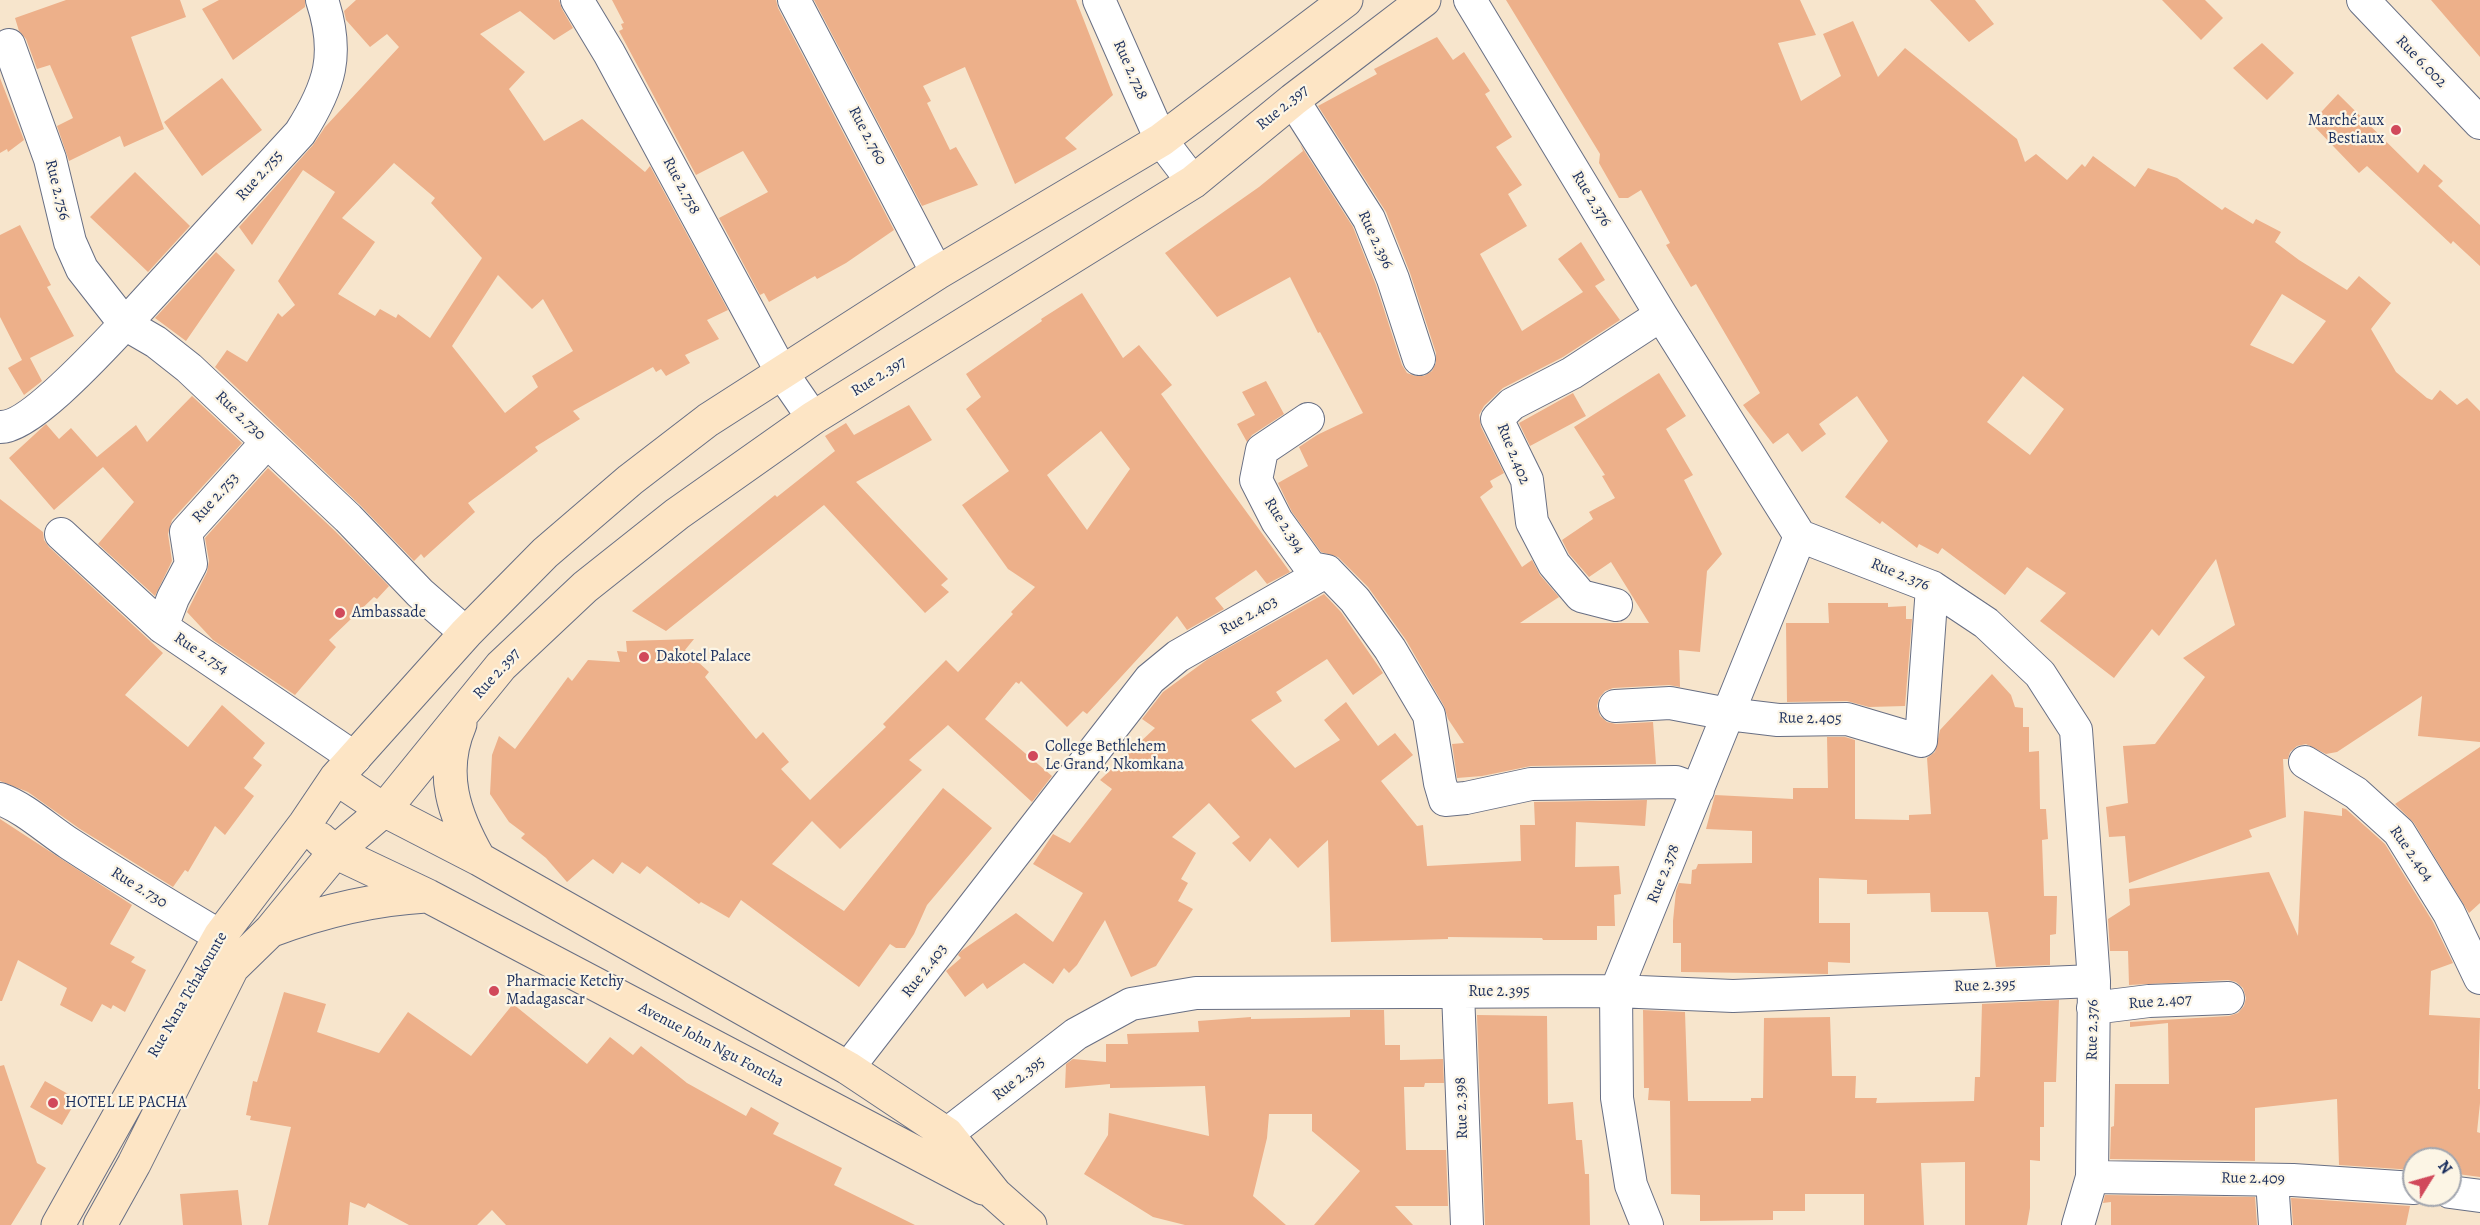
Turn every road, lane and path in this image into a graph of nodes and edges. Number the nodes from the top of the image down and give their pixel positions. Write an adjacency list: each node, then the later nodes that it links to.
1 (322, 0): 16 (street, Rue 2.755)
2 (577, 0): 18 (street, Rue 2.758)
3 (794, 0): 14 (street, Rue 2.760)
4 (1099, 0): 12 (street, Rue 2.728)
5 (1346, 0): 12 (main road)
6 (1424, 0): 10 (main road, Rue 2.397)
7 (1470, 0): 15 (street, Rue 2.376)
8 (2363, 0): 11 (street, Rue 6.002)
9 (9, 45): 16 (street, Rue 2.756)
10 (1293, 100): 13 (main road, Rue 2.397); 17 (street, Rue 2.396)
11 (2480, 123)
12 (1161, 140): 13 (street, Rue 2.728); 14 (main road)
13 (1193, 182): 19 (main road, Rue 2.397)
14 (937, 273): 18 (main road)
15 (1661, 315): 24 (street, Rue 2.376); 27 (street, Rue 2.402)
16 (125, 324): 21 (street); 22 (street, Rue 2.730)
17 (1419, 359)
18 (782, 373): 19 (street, Rue 2.758); 29 (main road)
19 (813, 418): 31 (main road, Rue 2.397)
20 (1308, 419): 25 (street, Rue 2.394)
21 (0, 427)
22 (267, 442): 28 (street, Rue 2.753); 29 (street, Rue 2.730)
23 (61, 534): 28 (street, Rue 2.754)
24 (1800, 536): 26 (street, Rue 2.376); 32 (street, Rue 2.378)
25 (1327, 571): 35 (street); 49 (street, Rue 2.403)
26 (1932, 587): 32 (street, Rue 2.405); 47 (street, Rue 2.376)
27 (1616, 605)
28 (162, 627): 34 (street, Rue 2.754)
29 (466, 633): 34 (main road)
30 (1615, 706): 32 (street, Rue 2.405)
31 (467, 708): 37 (main road, Rue 2.397); 40 (main road)
32 (1728, 714): 35 (street, Rue 2.378)
33 (2305, 762): 44 (street, Rue 2.404)
34 (345, 768): 37 (main road, Avenue John Ngu Foncha); 38 (main road, Rue Nana Tchakounte)
35 (1698, 790): 45 (street, Rue 2.378)
36 (0, 799): 43 (street, Rue 2.730)
37 (384, 810): 39 (main road, Rue Nana Tchakounte); 40 (main road, Avenue John Ngu Foncha)
38 (304, 824): 39 (main road, Avenue John Ngu Foncha); 43 (main road, Rue Nana Tchakounte)
39 (334, 852): 41 (main road, Avenue John Ngu Foncha); 42 (main road, Rue Nana Tchakounte)
40 (479, 859): 49 (main road, Avenue John Ngu Foncha)
41 (428, 896): 42 (main road); 54 (main road, Avenue John Ngu Foncha)
42 (271, 930): 58 (main road, Rue Nana Tchakounte)
43 (220, 936): 57 (main road, Rue Nana Tchakounte)
44 (2480, 978)
45 (1616, 991): 46 (street, Rue 2.395); 47 (street, Rue 2.395); 61 (street, Rue 2.378)
46 (1458, 992): 50 (street, Rue 2.395); 60 (street, Rue 2.398)
47 (2093, 995): 48 (street, Rue 2.407); 51 (street, Rue 2.376)
48 (2228, 998)
49 (848, 1068): 50 (main road, Avenue John Ngu Foncha)
50 (947, 1134): 54 (main road, Avenue John Ngu Foncha)
51 (2092, 1177): 52 (street, Rue 2.409); 62 (street, Rue 2.376)
52 (2272, 1180): 53 (street, Rue 2.409); 63 (street)
53 (2402, 1187)
54 (995, 1194): 59 (main road, Avenue John Ngu Foncha)
55 (2462, 1194): 56 (street)
56 (2480, 1196)
57 (58, 1225)
58 (100, 1225)
59 (1030, 1225)
60 (1467, 1225)
61 (1647, 1225)
62 (2078, 1225)
63 (2275, 1225)

